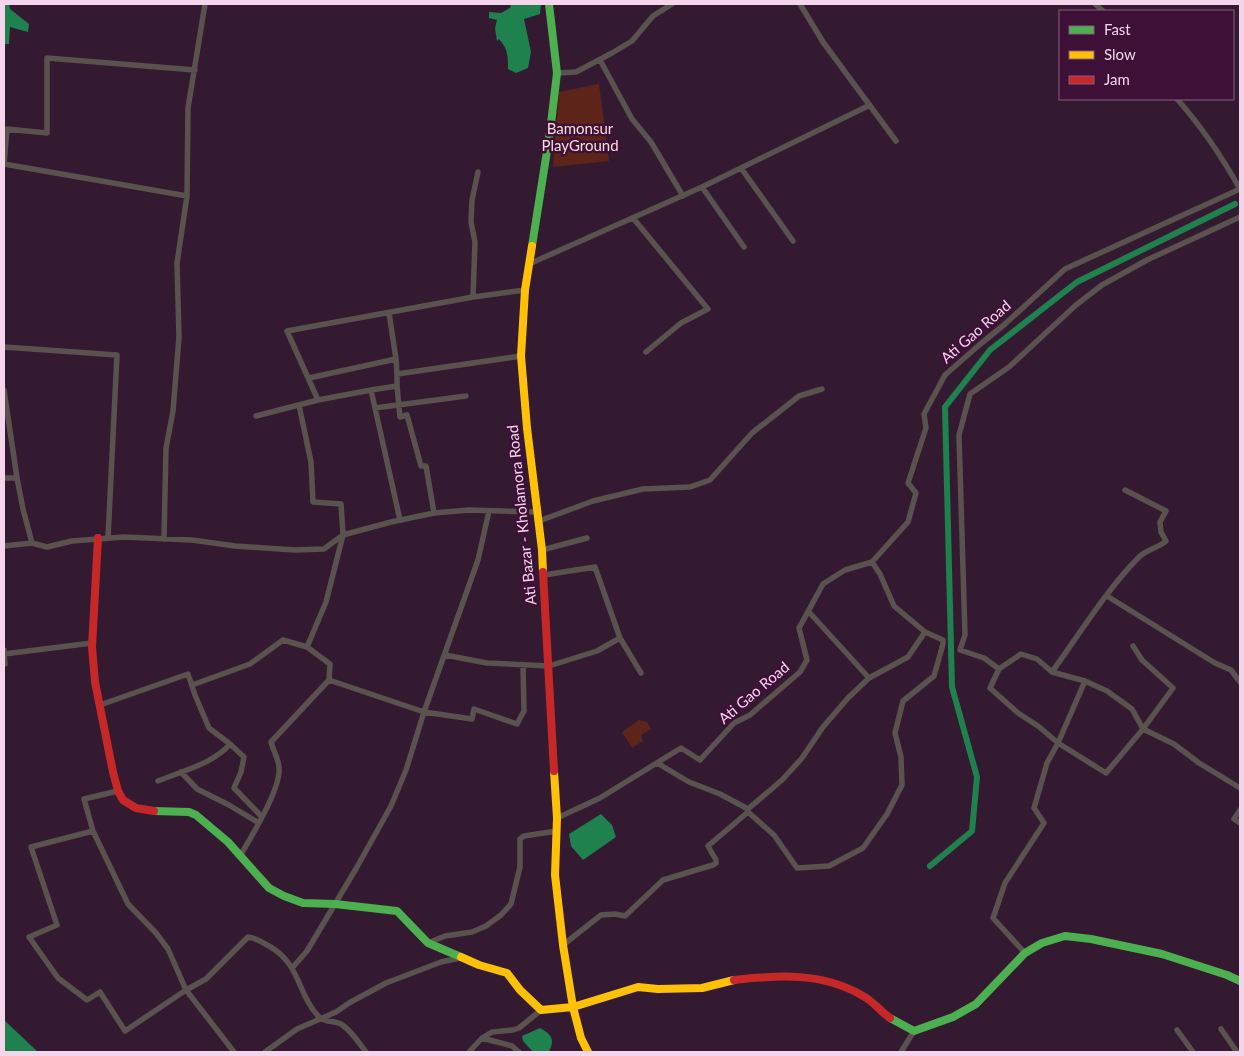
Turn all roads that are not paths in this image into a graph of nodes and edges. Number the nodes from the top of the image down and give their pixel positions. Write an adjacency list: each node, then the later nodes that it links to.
1 (205, 4): 6 (street)
2 (549, 4): 7 (street, Ati Bazar - Kholamora Road)
3 (672, 4): 5 (street)
4 (800, 4): 9 (street)
5 (600, 60): 7 (street); 16 (street)
6 (195, 70): 15 (street); 15 (street)
7 (557, 73): 21 (street, Ati Bazar - Kholamora Road)
8 (1179, 100): 14 (street)
9 (870, 105): 10 (street); 11 (street)
10 (896, 141)
11 (741, 168): 13 (street); 19 (street)
12 (478, 172): 23 (street)
13 (702, 187): 16 (street); 20 (street)
14 (1240, 189): 57 (street, Ati Gao Road)
15 (187, 196): 53 (street)
16 (683, 196): 18 (street)
17 (1240, 217): 71 (street)
18 (632, 218): 21 (street); 26 (street)
19 (793, 241)
20 (744, 247)
21 (529, 264): 22 (street, Ati Bazar - Kholamora Road)
22 (525, 290): 23 (street); 27 (street, Ati Bazar - Kholamora Road)
23 (473, 297): 24 (street)
24 (389, 313): 28 (street); 30 (street)
25 (4, 347): 51 (street)
26 (646, 352)
27 (521, 356): 29 (street); 45 (street, Ati Bazar - Kholamora Road)
28 (396, 359): 29 (street); 30 (street)
29 (397, 374): 31 (street)
30 (309, 378): 36 (street)
31 (397, 386): 33 (street); 38 (street)
32 (4, 390): 42 (street)
33 (371, 390): 36 (street); 39 (street)
34 (822, 390): 48 (street)
35 (466, 396): 38 (street)
36 (318, 400): 37 (street)
37 (299, 405): 40 (street); 49 (street)
38 (398, 406): 39 (street); 46 (street)
39 (375, 408): 47 (street)
40 (256, 416)
41 (4, 478): 42 (street)
42 (17, 478): 54 (street)
43 (1125, 490): 59 (street)
44 (488, 511): 45 (street); 46 (street); 67 (street)
45 (538, 512): 48 (street, Ati Bazar - Kholamora Road)
46 (434, 514): 47 (street)
47 (400, 520): 49 (street)
48 (539, 521): 56 (street, Ati Bazar - Kholamora Road)
49 (343, 535): 53 (street); 65 (street)
50 (98, 538): 51 (street); 54 (street); 63 (street)
51 (108, 538): 53 (street)
52 (587, 538): 56 (street)
53 (164, 539)
54 (32, 543): 55 (street)
55 (4, 546)
56 (542, 550): 58 (street, Ati Bazar - Kholamora Road)
57 (872, 562): 60 (street, Ati Gao Road); 61 (street)
58 (544, 575): 62 (street); 70 (street, Ati Bazar - Kholamora Road)
59 (1107, 596): 72 (street); 77 (street)
60 (809, 612): 74 (street); 84 (street, Ati Gao Road)
61 (925, 632): 74 (street); 89 (street)
62 (620, 638): 70 (street); 73 (street)
63 (92, 642): 66 (street); 79 (street)
64 (1133, 646): 81 (street)
65 (307, 647): 75 (street); 78 (street)
66 (4, 652): 68 (street)
67 (445, 655): 69 (street); 80 (street)
68 (4, 664)
69 (522, 665): 70 (street); 80 (street)
70 (549, 666): 92 (street, Ati Bazar - Kholamora Road)
71 (999, 670): 72 (street); 83 (street)
72 (1052, 672): 76 (street)
73 (641, 673)
74 (869, 678): 89 (street)
75 (329, 680): 80 (street); 91 (street)
76 (1085, 681): 81 (street); 83 (street)
77 (1240, 682)
78 (192, 685): 79 (street); 82 (street)
79 (100, 705): 88 (street)
80 (424, 712): 98 (street)
81 (1143, 729): 83 (street); 87 (street)
82 (230, 744): 85 (street); 91 (street)
83 (1058, 744): 101 (street)
84 (657, 763): 89 (street); 92 (street)
85 (181, 772): 86 (street); 93 (street)
86 (158, 781)
87 (1240, 788)
88 (118, 792): 95 (street); 97 (street)
89 (748, 810): 100 (street)
90 (1240, 810): 94 (street)
91 (262, 817): 93 (street)
92 (557, 818): 96 (street, Ati Bazar - Kholamora Road)
93 (259, 823): 97 (street)
94 (1240, 824)
95 (93, 831): 105 (street); 105 (street)
96 (557, 831): 99 (street); 100 (street, Ati Bazar - Kholamora Road)
97 (240, 856): 98 (street)
98 (335, 904): 99 (street); 103 (street)
99 (428, 943): 102 (street)
100 (563, 945): 106 (street, Ati Bazar - Kholamora Road)
101 (1025, 953): 104 (street); 111 (street)
102 (460, 958): 107 (street); 108 (street)
103 (293, 967): 105 (street); 108 (street)
104 (1240, 981)
105 (186, 990): 113 (street)
106 (573, 1007): 107 (street); 111 (street); 118 (street, Ati Bazar - Kholamora Road)
107 (541, 1010): 112 (street)
108 (321, 1020): 114 (street); 115 (street)
109 (1221, 1029): 121 (street)
110 (1177, 1030): 120 (street)
111 (914, 1031): 119 (street)
112 (482, 1038): 116 (street); 117 (street)
113 (234, 1052)
114 (265, 1052)
115 (366, 1052)
116 (469, 1052)
117 (519, 1052)
118 (588, 1052)
119 (900, 1052)
120 (1193, 1052)
121 (1237, 1052)

